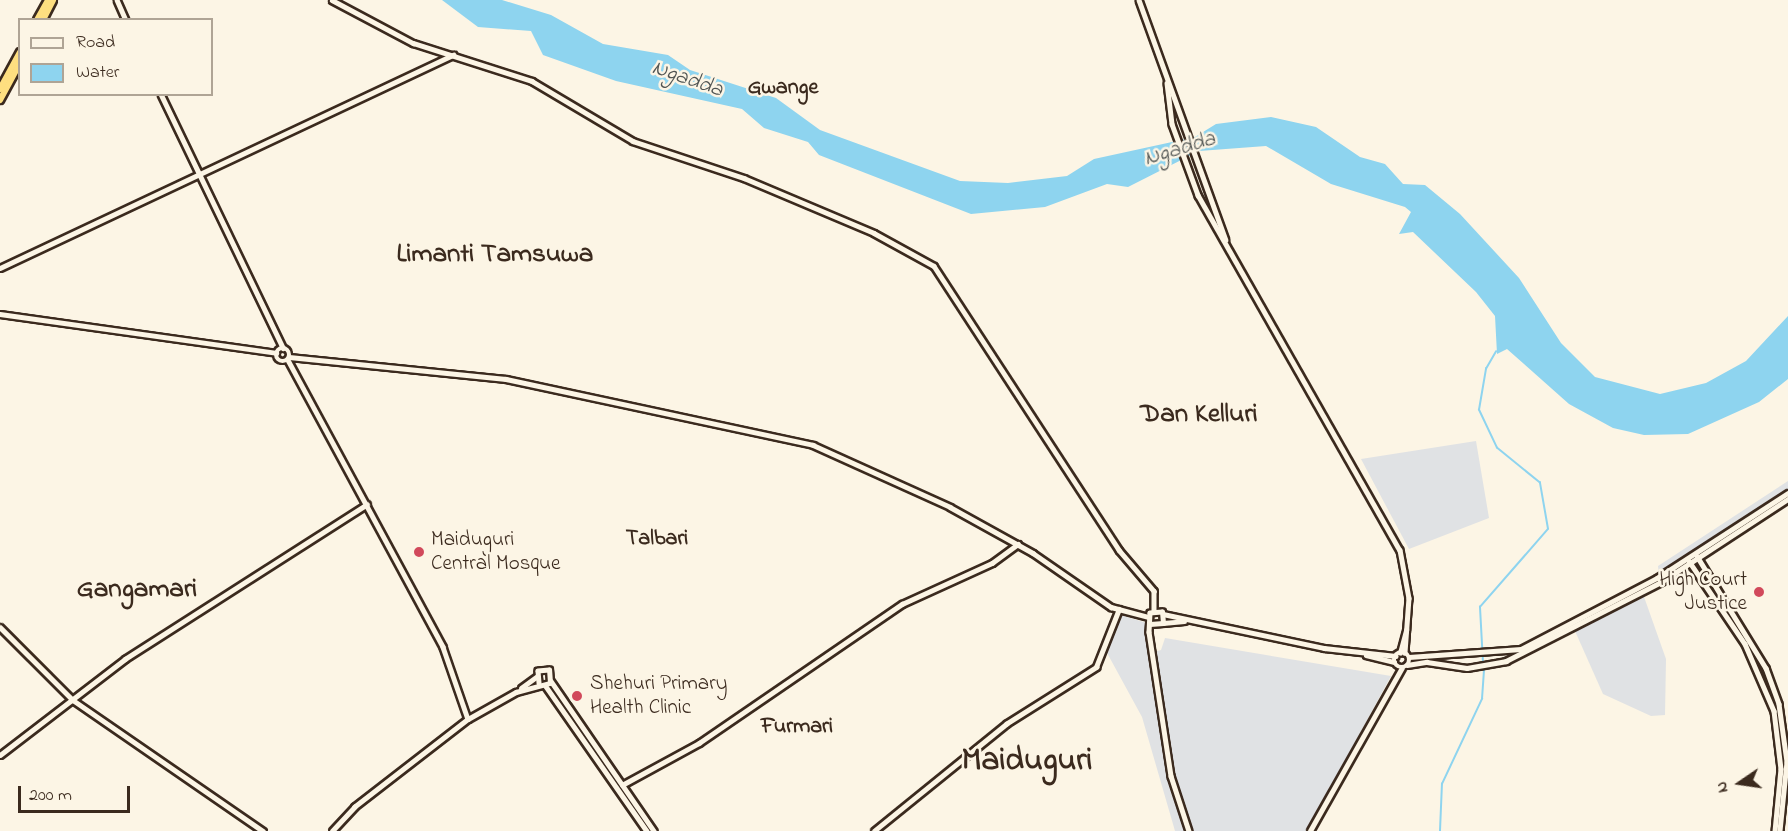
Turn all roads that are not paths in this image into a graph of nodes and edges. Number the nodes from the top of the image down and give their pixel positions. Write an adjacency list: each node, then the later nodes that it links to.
1 (48, 0): 6 (highway)
2 (53, 0): 7 (highway)
3 (117, 0): 8 (main road)
4 (332, 0): 9 (main road)
5 (1139, 0): 12 (main road)
6 (38, 18)
7 (44, 18)
8 (125, 18)
9 (454, 54): 16 (main road); 33 (main road)
10 (18, 56): 13 (highway)
11 (18, 67): 15 (highway)
12 (1167, 84): 17 (main road); 17 (main road)
13 (0, 89)
14 (162, 96): 16 (main road)
15 (0, 100)
16 (198, 176): 18 (main road); 20 (main road)
17 (1228, 248): 41 (main road)
18 (0, 268)
19 (0, 314): 22 (main road)
20 (273, 333): 21 (main road); 22 (main road)
21 (283, 348): 22 (main road); 23 (main road)
22 (277, 354): 24 (main road)
23 (289, 356): 24 (main road); 25 (main road); 29 (main road)
24 (282, 362): 25 (main road)
25 (293, 372): 28 (main road)
26 (1788, 493): 30 (main road)
27 (1788, 499): 30 (main road)
28 (367, 504): 46 (main road); 47 (main road)
29 (1018, 544): 32 (main road); 51 (main road)
30 (1696, 555): 31 (main road); 60 (main road)
31 (1689, 561): 41 (main road); 42 (main road); 59 (main road)
32 (1119, 609): 35 (main road); 56 (main road)
33 (1154, 610): 34 (main road); 35 (main road)
34 (1164, 614): 36 (main road); 37 (main road)
35 (1148, 617): 38 (main road)
36 (1187, 621): 37 (main road); 40 (main road)
37 (1163, 623): 38 (main road)
38 (1150, 624): 57 (main road)
39 (0, 627): 46 (main road)
40 (1358, 653): 41 (main road); 42 (main road)
41 (1403, 655): 42 (main road); 42 (main road)
42 (1400, 665): 58 (main road)
43 (537, 680): 44 (main road); 45 (main road); 48 (main road)
44 (551, 681): 45 (main road); 51 (main road)
45 (545, 685): 54 (main road)
46 (73, 700): 50 (main road); 52 (main road)
47 (467, 706): 48 (main road); 49 (main road)
48 (478, 712): 49 (main road)
49 (468, 719): 53 (main road)
50 (0, 755)
51 (622, 785): 55 (main road)
52 (263, 831)
53 (332, 831)
54 (647, 831)
55 (654, 831)
56 (874, 831)
57 (1189, 831)
58 (1310, 831)
59 (1775, 831)
60 (1780, 831)

